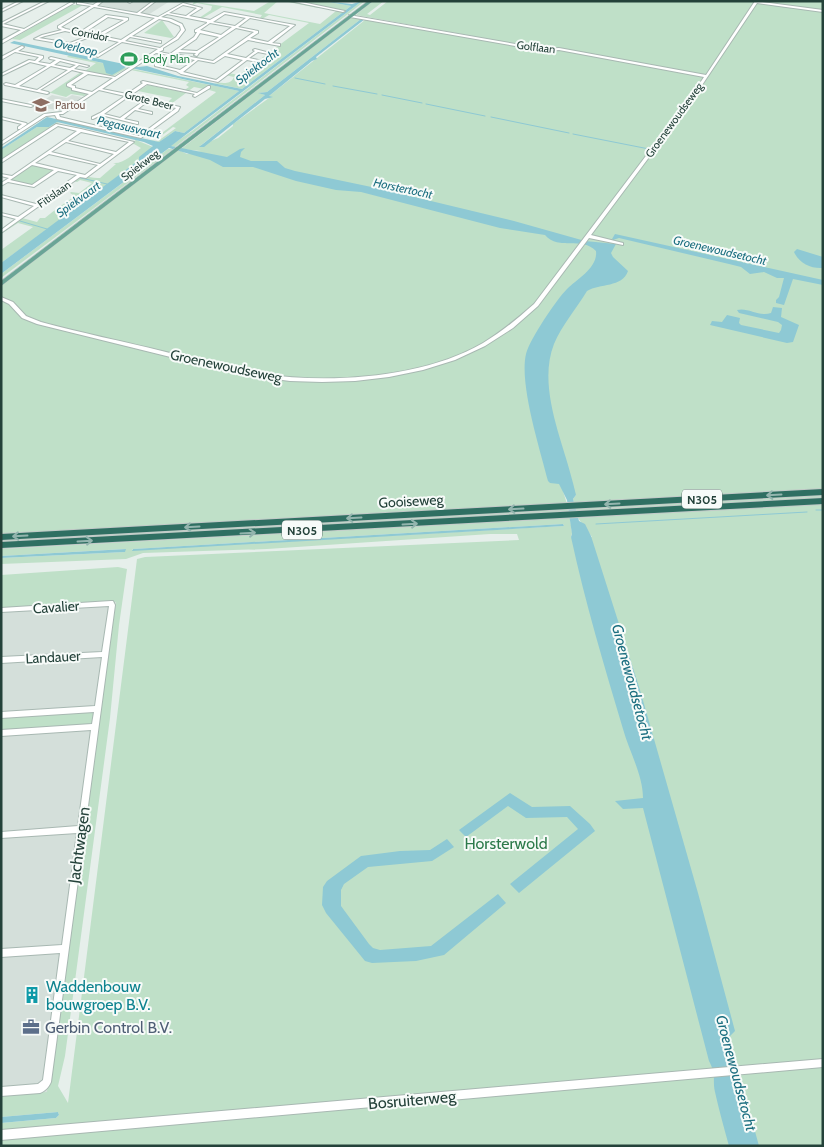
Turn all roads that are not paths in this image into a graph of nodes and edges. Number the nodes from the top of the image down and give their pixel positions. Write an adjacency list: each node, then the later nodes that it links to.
1 (22, 1): 12 (street)
2 (48, 1): 17 (street)
3 (102, 1): 9 (street)
4 (155, 1): 13 (street)
5 (291, 1): 10 (street)
6 (370, 1): 16 (main road, Spiekweg)
7 (756, 1): 11 (street); 73 (street, Groenewoudseweg)
8 (75, 2): 9 (street); 27 (street)
9 (95, 5): 13 (street); 28 (street, Corridor)
10 (343, 10)
11 (823, 11)
12 (1, 12): 17 (street)
13 (137, 13): 21 (street)
14 (166, 13): 19 (street); 19 (street); 21 (street)
15 (97, 14): 18 (street)
16 (352, 15): 73 (street, Golflaan); 125 (main road, Spiekweg)
17 (15, 16): 25 (street)
18 (107, 16): 22 (street); 30 (street)
19 (186, 17): 24 (street)
20 (250, 17): 24 (street); 26 (street); 40 (street)
21 (160, 18): 37 (street); 45 (street)
22 (126, 19): 23 (street); 32 (street)
23 (136, 21)
24 (209, 21): 26 (street); 29 (street)
25 (1, 25): 27 (street)
26 (236, 26): 34 (street); 36 (street)
27 (24, 30): 39 (street)
28 (65, 30): 30 (street, Corridor); 41 (street)
29 (200, 31): 34 (street); 47 (street)
30 (81, 33): 31 (street, Corridor)
31 (93, 35): 32 (street, Corridor); 41 (street)
32 (98, 36): 37 (street, Corridor)
33 (132, 36): 35 (street)
34 (221, 36): 47 (street)
35 (146, 39): 38 (street); 42 (street)
36 (248, 39): 40 (street); 52 (street)
37 (122, 41): 42 (street, Corridor); 53 (street)
38 (160, 42)
39 (1, 43)
40 (269, 43): 43 (street)
41 (70, 44): 46 (street)
42 (139, 44): 45 (street, Corridor)
43 (280, 45)
44 (22, 47): 48 (street)
45 (161, 49): 49 (street)
46 (69, 51)
47 (176, 51): 51 (street)
48 (15, 52): 56 (street); 62 (street)
49 (156, 52): 51 (street); 68 (street)
50 (268, 53): 58 (street)
51 (170, 55): 54 (street); 66 (street)
52 (225, 55): 58 (street); 60 (street)
53 (98, 56)
54 (179, 57): 57 (street); 66 (street)
55 (51, 58): 59 (street)
56 (1, 59)
57 (188, 59): 60 (street); 69 (street)
58 (246, 59): 61 (street); 71 (street)
59 (59, 60): 63 (street); 64 (street)
60 (197, 60): 71 (street)
61 (257, 61)
62 (37, 62): 64 (street); 72 (street)
63 (79, 64): 65 (street); 67 (street)
64 (52, 65): 67 (street); 79 (street)
65 (87, 66)
66 (164, 67): 69 (street)
67 (72, 69): 70 (street); 85 (street)
68 (131, 69): 74 (street); 83 (street)
69 (173, 69): 71 (street)
70 (88, 72): 74 (street); 88 (street)
71 (180, 72)
72 (1, 76)
73 (707, 76): 123 (street, Groenewoudseweg)
74 (116, 78): 83 (street)
75 (158, 81): 78 (street)
76 (6, 84): 79 (street)
77 (170, 84): 81 (street)
78 (153, 85): 81 (street); 89 (street)
79 (16, 86): 85 (street)
80 (181, 86): 84 (street)
81 (164, 87): 84 (street)
82 (209, 87): 87 (street)
83 (101, 89): 88 (street); 89 (street, Grote Beer)
84 (176, 90): 87 (street)
85 (37, 91): 86 (street)
86 (47, 93)
87 (198, 94): 90 (street)
88 (89, 95): 97 (street)
89 (129, 95): 91 (street, Grote Beer); 96 (street)
90 (194, 97)
91 (149, 99): 94 (street); 97 (street, Grote Beer)
92 (1, 100): 93 (street)
93 (30, 106)
94 (134, 110): 95 (street); 100 (street)
95 (151, 113)
96 (101, 114): 99 (street); 100 (street)
97 (58, 116): 101 (street)
98 (3, 117): 101 (street); 104 (street)
99 (93, 118)
100 (121, 119): 102 (street)
101 (33, 123): 106 (street)
102 (137, 123)
103 (81, 130): 105 (street); 108 (street, Fitislaan); 109 (street)
104 (1, 139)
105 (65, 141): 107 (street); 108 (street)
106 (1, 144)
107 (48, 152): 110 (street); 111 (street)
108 (117, 153): 111 (street, Fitislaan)
109 (1, 162)
110 (32, 164): 112 (street); 115 (street)
111 (101, 165): 114 (street, Fitislaan)
112 (57, 170): 114 (street); 116 (street)
113 (1, 175): 115 (street)
114 (80, 176): 119 (street, Fitislaan)
115 (12, 177): 116 (street)
116 (7, 181): 117 (street)
117 (1, 185)
118 (1, 196): 119 (street)
119 (37, 206): 121 (street, Fitislaan)
120 (1, 214): 121 (street)
121 (19, 219): 122 (street, Fitislaan)
122 (1, 232)
123 (588, 236): 124 (street); 126 (street, Groenewoudseweg)
124 (621, 244)
125 (1, 284)
126 (1, 298)
127 (823, 492): 129 (highway, Gooiseweg / N305, one-way to 129)
128 (823, 501): 130 (highway, Gooiseweg / N305, one-way to 128)
129 (1, 537)
130 (1, 545)
131 (111, 603): 132 (street, Cavalier); 133 (street, Jachtwagen)
132 (1, 610)
133 (105, 654): 134 (street, Landauer); 135 (street, Jachtwagen)
134 (1, 660)
135 (97, 709): 136 (street); 137 (street, Jachtwagen)
136 (1, 715)
137 (95, 727): 138 (street); 139 (street, Jachtwagen)
138 (1, 733)
139 (81, 829): 140 (street); 141 (street, Jachtwagen)
140 (1, 834)
141 (64, 949): 142 (street); 144 (street, Jachtwagen)
142 (1, 953)
143 (823, 1063): 145 (street, Bosruiterweg)
144 (1, 1092)
145 (1, 1134)

